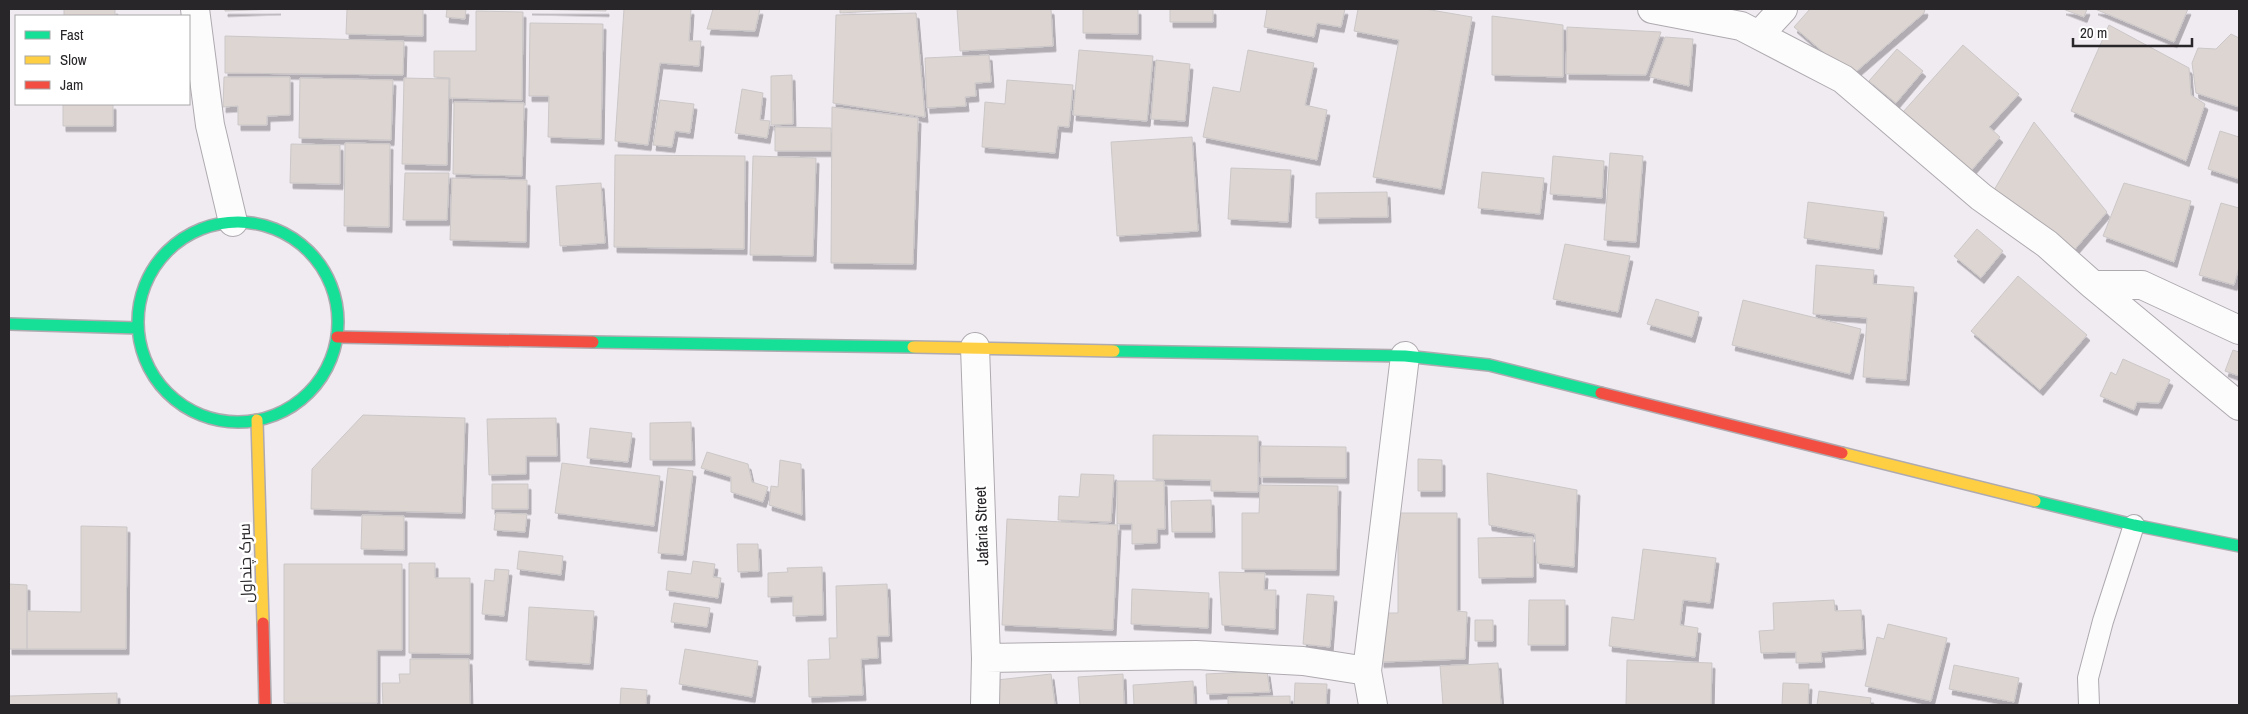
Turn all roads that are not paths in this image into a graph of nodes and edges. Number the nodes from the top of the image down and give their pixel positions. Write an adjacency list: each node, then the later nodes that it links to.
1 (195, 9): 5 (street)
2 (1652, 9): 4 (street)
3 (1783, 9): 4 (street)
4 (1759, 35): 6 (street)
5 (233, 222): 8 (main road); 10 (main road)
6 (2093, 285): 9 (street); 13 (street)
7 (9, 324): 8 (main road)
8 (138, 328): 14 (main road)
9 (2239, 330)
10 (338, 337): 11 (main road); 14 (main road)
11 (974, 347): 12 (main road); 17 (street, Jafaria Street)
12 (1405, 356): 15 (main road); 18 (street)
13 (2239, 406)
14 (257, 420): 19 (main road, سرک چنداول)
15 (2134, 525): 16 (main road); 22 (lane)
16 (2239, 546)
17 (986, 658): 18 (street); 20 (street, Jafaria Street)
18 (1367, 671): 21 (street)
19 (265, 705)
20 (985, 705)
21 (1373, 705)
22 (2089, 705)

